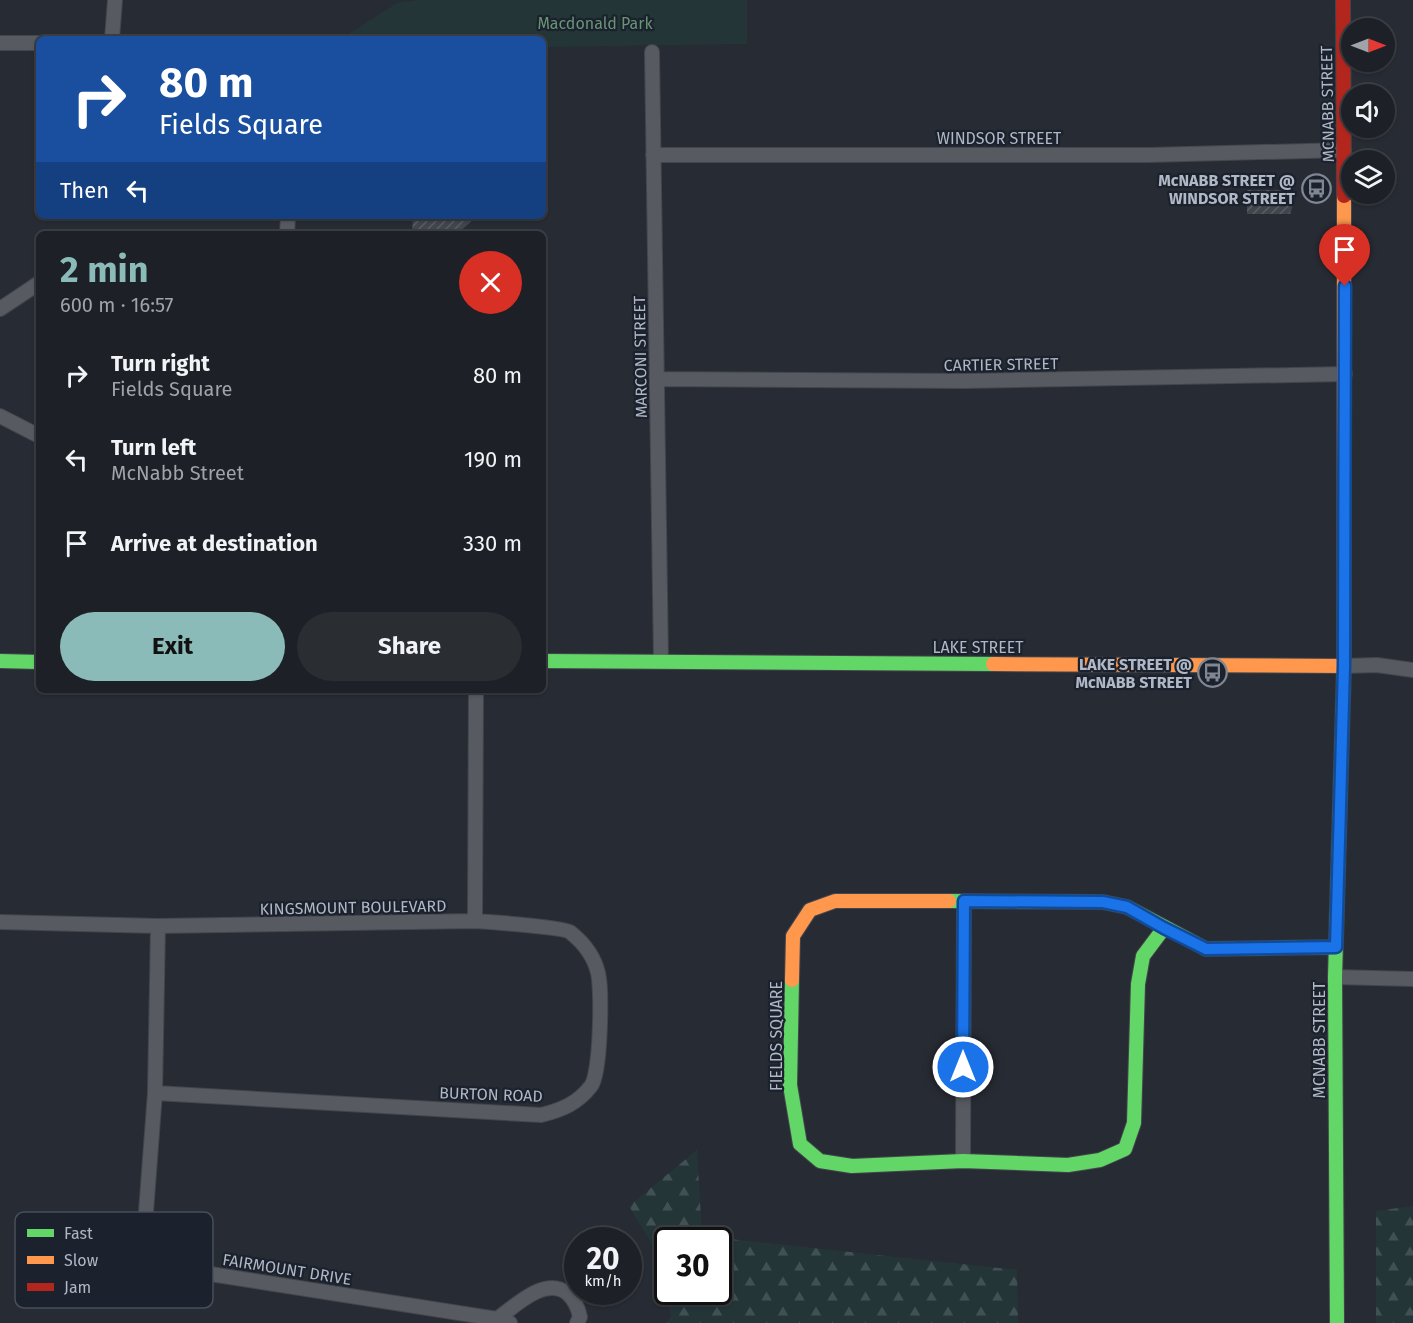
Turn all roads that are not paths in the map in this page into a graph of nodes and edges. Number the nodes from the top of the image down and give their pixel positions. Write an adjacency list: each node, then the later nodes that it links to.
1 (115, 0): 3 (street)
2 (1342, 0): 8 (street, MCNABB STREET)
3 (112, 36)
4 (0, 43): 5 (street)
5 (36, 43)
6 (652, 52): 9 (street, MARCONI STREET)
7 (1341, 150): 9 (street, WINDSOR STREET)
8 (1344, 150)
9 (653, 155): 14 (street, MARCONI STREET)
10 (1344, 204): 13 (street, MCNABB STREET)
11 (36, 285): 12 (street)
12 (0, 309)
13 (1345, 374): 14 (street, CARTIER STREET); 21 (street, MCNABB STREET)
14 (657, 379): 19 (street, MARCONI STREET)
15 (0, 416): 16 (street)
16 (36, 434)
17 (0, 661): 20 (street)
18 (546, 661): 19 (street, LAKE STREET)
19 (662, 661): 21 (street, LAKE STREET)
20 (36, 662)
21 (1344, 666): 22 (street, LAKE STREET); 29 (street, MCNABB STREET)
22 (1413, 670)
23 (476, 693): 25 (street)
24 (964, 901): 28 (street, FIELDS SQUARE); 33 (street); 33 (street, FIELDS SQUARE)
25 (475, 921): 27 (street, KINGSMOUNT BOULEVARD); 32 (street, BURTON ROAD)
26 (0, 922): 27 (street, KINGSMOUNT BOULEVARD)
27 (159, 926): 32 (street, FAIRMOUNT DRIVE)
28 (1164, 928): 29 (street, FIELDS SQUARE); 33 (street, FIELDS SQUARE)
29 (1336, 947): 30 (street, MCNABB STREET)
30 (1335, 977): 31 (street); 38 (street, MCNABB STREET)
31 (1413, 979)
32 (155, 1094): 34 (street, FAIRMOUNT DRIVE)
33 (963, 1161)
34 (146, 1212)
35 (213, 1274): 36 (street, FAIRMOUNT DRIVE)
36 (503, 1321): 37 (street, FAIRMOUNT DRIVE)
37 (577, 1323)
38 (1337, 1323)

